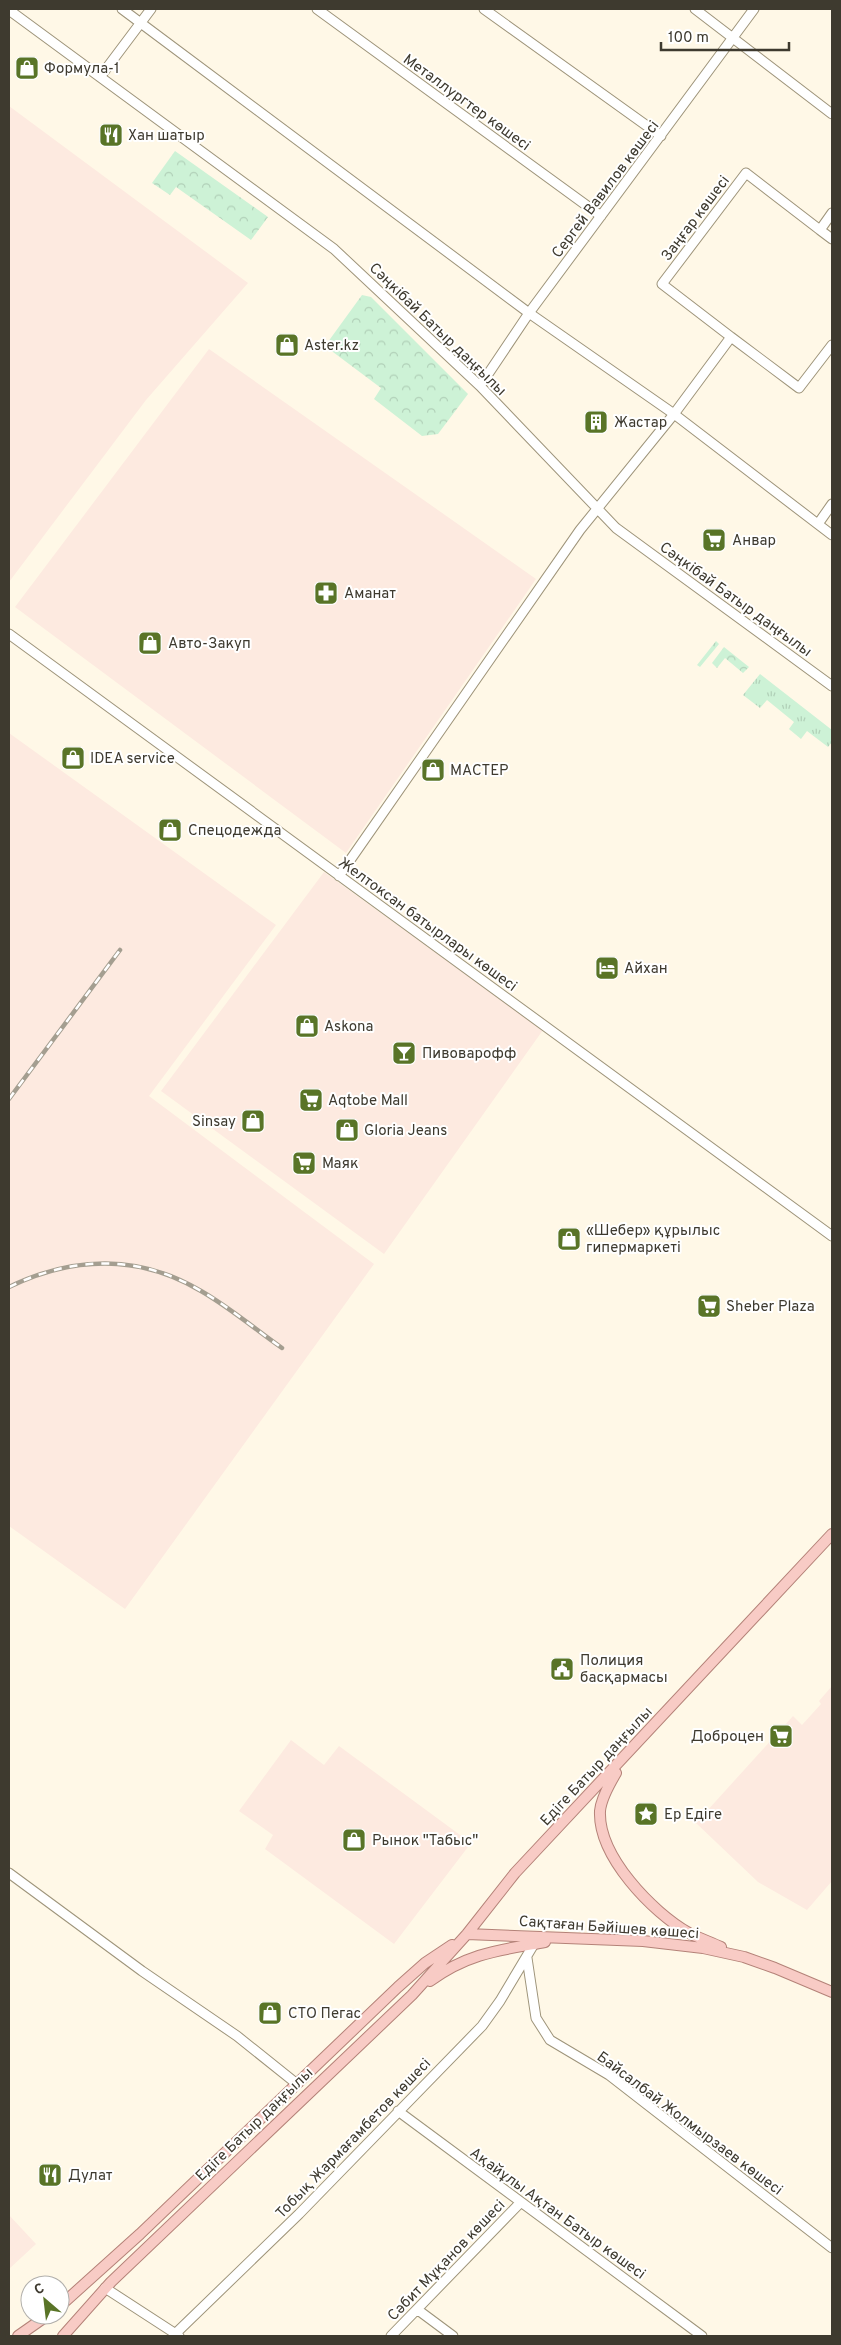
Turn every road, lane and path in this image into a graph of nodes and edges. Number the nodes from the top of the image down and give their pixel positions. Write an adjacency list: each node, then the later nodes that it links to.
1 (122, 9): 8 (street)
2 (151, 9): 8 (street)
3 (317, 9): 14 (street, Металлургтер көшесі)
4 (484, 9): 12 (street)
5 (695, 9): 9 (street)
6 (754, 9): 9 (street, Сергей Вавилов көшесі)
7 (9, 10): 10 (street, Сәңкібай Батыр даңғылы)
8 (141, 23): 10 (street); 17 (street)
9 (733, 37): 11 (street); 12 (street, Сергей Вавилов көшесі)
10 (100, 77): 20 (street, Сәңкібай Батыр даңғылы)
11 (832, 114)
12 (661, 136): 14 (street, Сергей Вавилов көшесі)
13 (832, 213): 15 (street)
14 (601, 216): 17 (street, Сергей Вавилов көшесі)
15 (820, 230): 16 (street, Заңғар көшесі); 18 (street, Заңғар көшесі)
16 (832, 239)
17 (529, 313): 20 (street, Сергей Вавилов көшесі); 21 (street)
18 (731, 337): 19 (street, Заңғар көшесі); 21 (street)
19 (832, 345)
20 (480, 386): 23 (street, Сәңкібай Батыр даңғылы)
21 (674, 414): 23 (street); 24 (street)
22 (832, 504): 24 (street)
23 (596, 509): 27 (street, Сәңкібай Батыр даңғылы); 28 (street)
24 (818, 524): 25 (street)
25 (832, 535)
26 (9, 634): 28 (street, Желтоксан батырлары көшесі)
27 (832, 686)
28 (339, 876): 29 (street, Желтоксан батырлары көшесі)
29 (832, 1236)
30 (832, 1534): 31 (main road, Едіге Батыр даңғылы)
31 (628, 1754): 33 (main road, Едіге Батыр даңғылы); 36 (main road)
32 (9, 1872): 40 (street)
33 (467, 1934): 34 (main road, Сақтаған Бәйішев көшесі); 39 (main road, Едіге Батыр даңғылы); 40 (main road, Едіге Батыр даңғылы)
34 (566, 1938): 35 (main road); 36 (main road, Сақтаған Бәйішев көшесі)
35 (534, 1944): 37 (street, Тобық Жармағамбетов көшесі); 39 (main road)
36 (744, 1957): 38 (main road, Сақтаған Бәйішев көшесі)
37 (527, 1958): 41 (street, Тобық Жармағамбетов көшесі); 43 (street, Байсалбай Жолмырзаев көшесі)
38 (832, 1992)
39 (412, 1995): 44 (main road, Едіге Батыр даңғылы)
40 (297, 2084): 45 (main road, Едіге Батыр даңғылы)
41 (398, 2111): 42 (street, Ақайұлы Ақтан Батыр көшесі); 50 (street, Тобық Жармағамбетов көшесі)
42 (520, 2204): 46 (street, Сәбит Мұқанов көшесі); 53 (street, Ақайұлы Ақтан Батыр көшесі)
43 (832, 2248)
44 (105, 2288): 49 (main road, Едіге Батыр даңғылы); 50 (street)
45 (70, 2297)
46 (418, 2310): 51 (street, Сәбит Мұқанов көшесі); 52 (street)
47 (34, 2325): 48 (main road)
48 (18, 2336)
49 (63, 2336)
50 (176, 2336)
51 (391, 2336)
52 (452, 2336)
53 (702, 2336)

